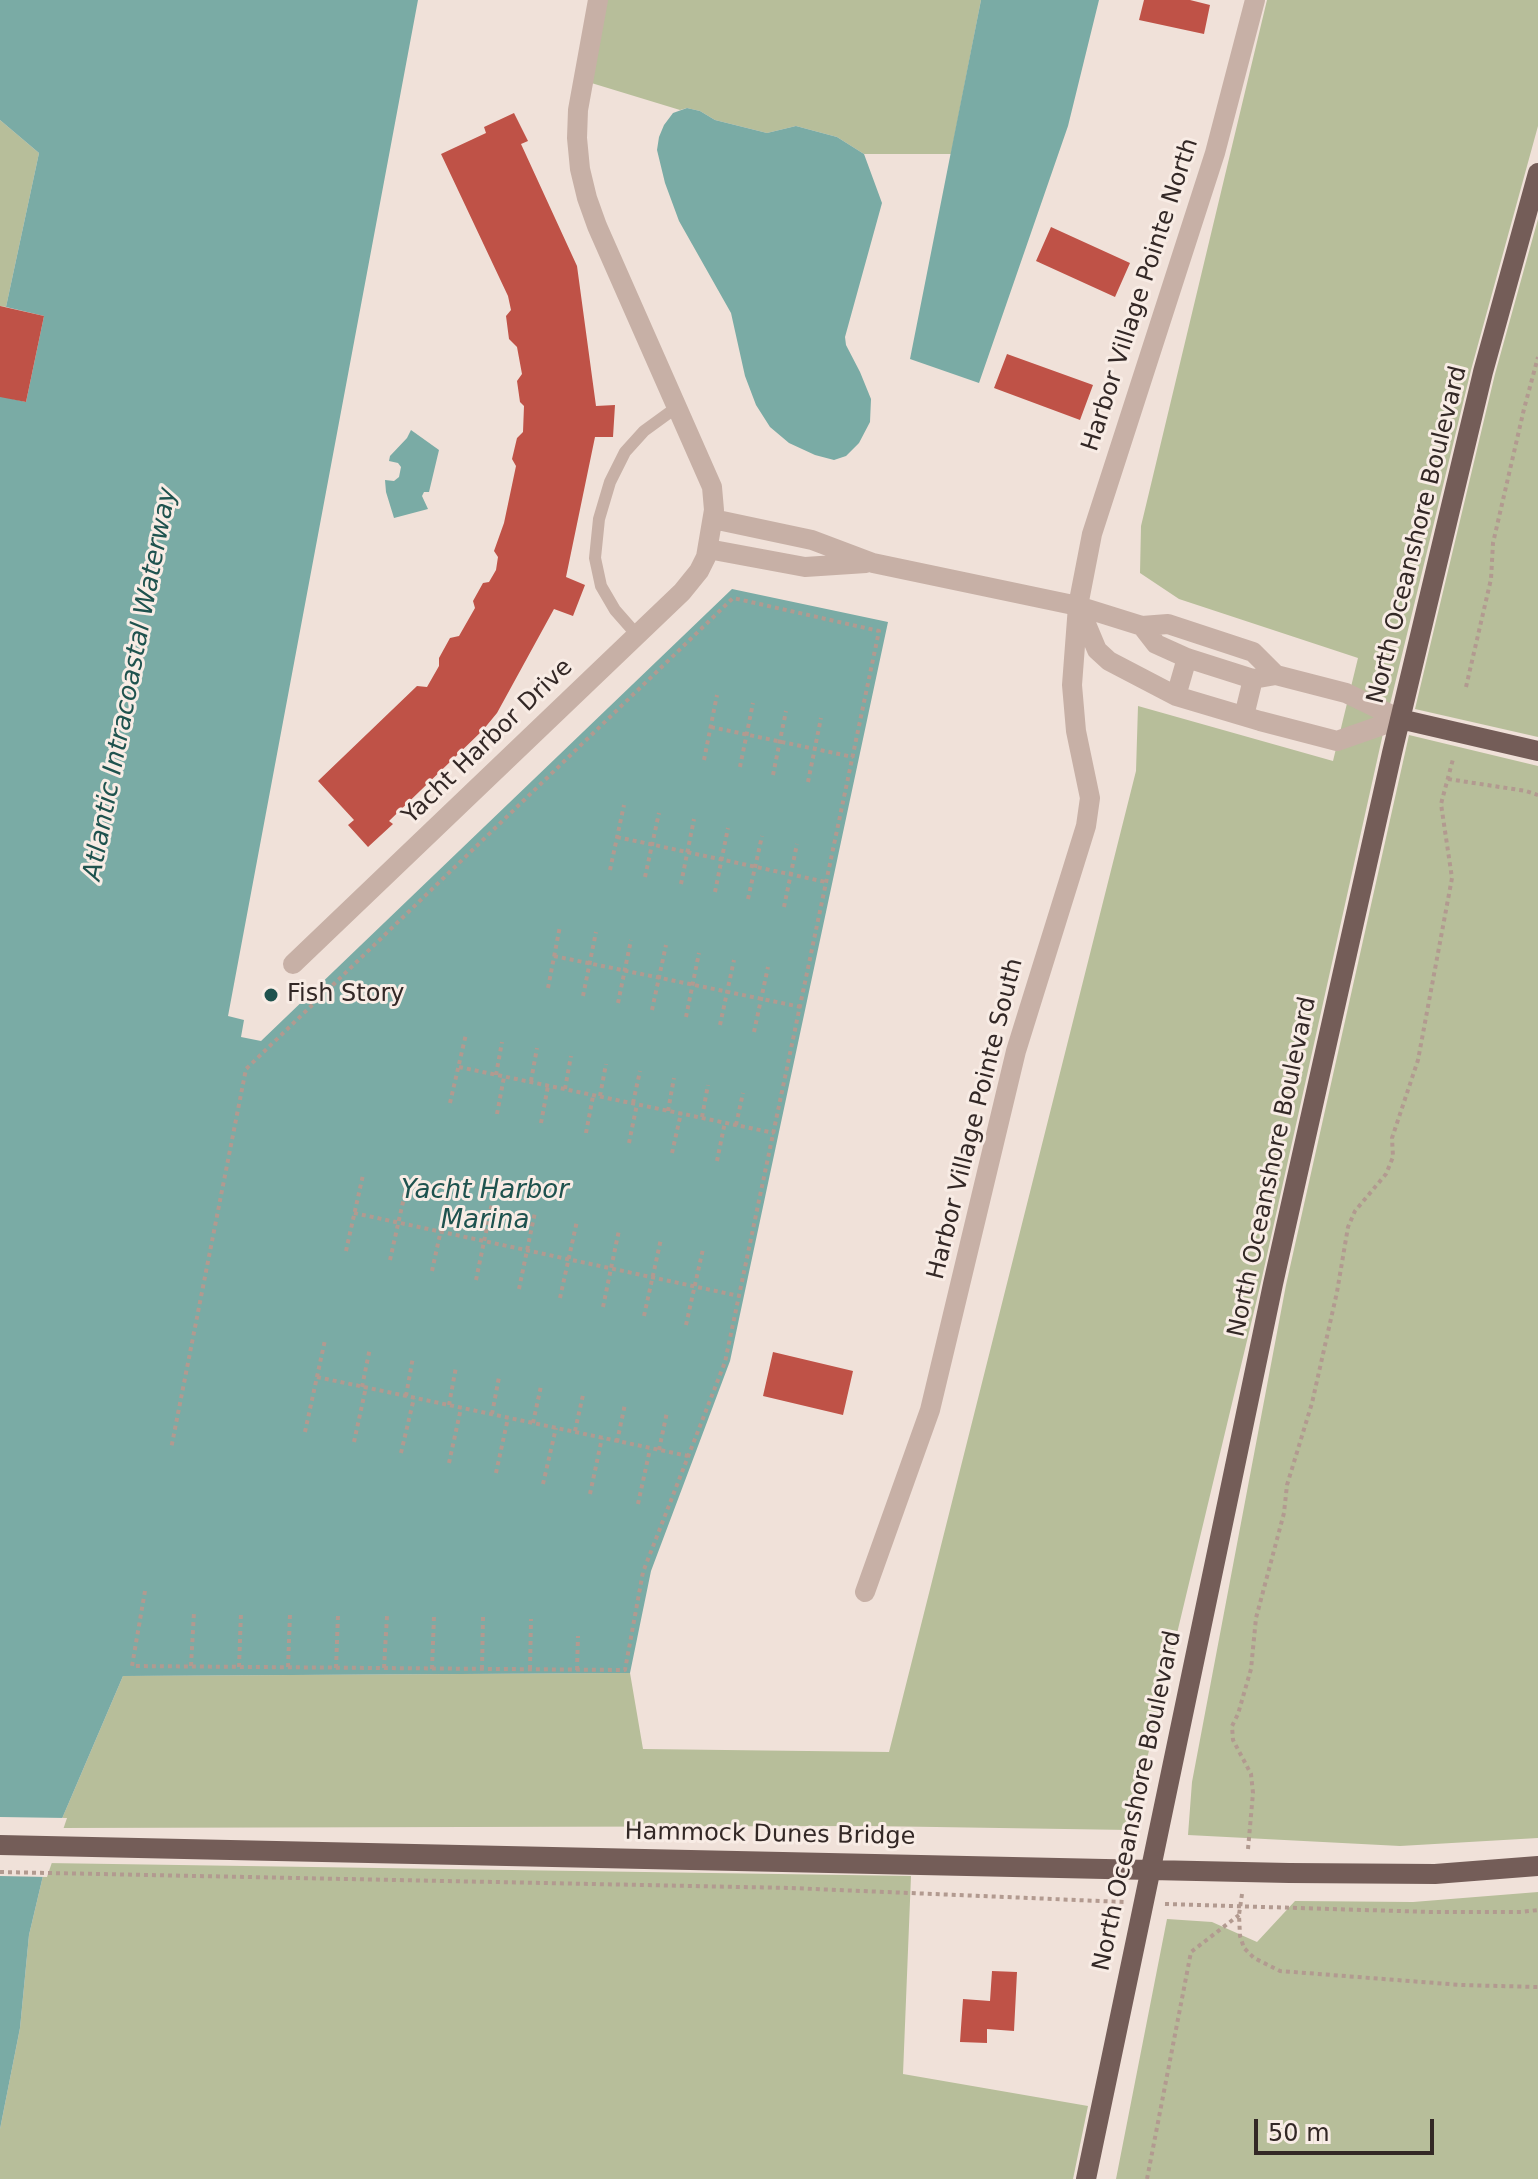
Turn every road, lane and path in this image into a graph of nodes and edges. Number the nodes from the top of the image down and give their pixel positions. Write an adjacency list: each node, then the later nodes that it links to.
1 (598, 0): 5 (street, Yacht Harbor Drive)
2 (1255, 0): 9 (street, Harbor Village Pointe North)
3 (1538, 173): 22 (main road, North Oceanshore Boulevard)
4 (1538, 357): 15 (path)
5 (677, 407): 6 (street, Yacht Harbor Drive); 11 (lane)
6 (713, 519): 7 (street, Yacht Harbor Drive); 8 (street)
7 (708, 549): 8 (street); 11 (street, Yacht Harbor Drive)
8 (873, 563): 9 (street)
9 (1078, 606): 10 (street); 17 (street); 172 (street, Harbor Village Pointe South)
10 (1142, 626): 12 (street); 13 (street)
11 (637, 635): 62 (street, Yacht Harbor Drive)
12 (1187, 658): 14 (street); 17 (street)
13 (1276, 675): 14 (street); 22 (street)
14 (1253, 679): 20 (street)
15 (1466, 687)
16 (717, 695): 23 (path)
17 (1176, 696): 20 (street)
18 (753, 703): 24 (path)
19 (786, 711): 25 (path)
20 (1244, 716): 22 (street)
21 (821, 718): 26 (path)
22 (1400, 719): 27 (main road); 201 (main road, North Oceanshore Boulevard)
23 (711, 727): 24 (path); 30 (path)
24 (747, 735): 25 (path); 31 (path)
25 (780, 742): 26 (path); 32 (path)
26 (815, 749): 28 (path); 34 (path)
27 (1538, 751)
28 (853, 757): 50 (path); 161 (path)
29 (1453, 759): 33 (path)
30 (704, 760)
31 (740, 767)
32 (773, 775)
33 (1448, 779): 35 (path); 192 (path)
34 (808, 782)
35 (1538, 795)
36 (624, 805): 41 (path)
37 (659, 813): 43 (path)
38 (694, 819): 44 (path)
39 (728, 828): 45 (path)
40 (762, 836): 46 (path)
41 (617, 837): 43 (path); 47 (path)
42 (797, 844): 48 (path)
43 (652, 845): 44 (path); 49 (path)
44 (687, 852): 45 (path); 51 (path)
45 (722, 860): 46 (path); 52 (path)
46 (755, 867): 48 (path); 53 (path)
47 (610, 870)
48 (791, 874): 50 (path); 54 (path)
49 (645, 877)
50 (827, 882): 73 (path)
51 (681, 884)
52 (715, 892)
53 (748, 899)
54 (784, 907)
55 (560, 926): 60 (path)
56 (596, 932): 63 (path)
57 (631, 940): 65 (path)
58 (666, 945): 66 (path)
59 (699, 953): 67 (path)
60 (554, 956): 63 (path); 68 (path)
61 (734, 960): 69 (path)
62 (293, 964)
63 (590, 964): 65 (path); 70 (path)
64 (768, 967): 71 (path)
65 (624, 971): 66 (path); 72 (path)
66 (659, 978): 67 (path); 74 (path)
67 (693, 985): 69 (path); 75 (path)
68 (548, 988)
69 (727, 992): 71 (path); 76 (path)
70 (583, 996)
71 (761, 999): 73 (path); 77 (path)
72 (618, 1003)
73 (801, 1007): 105 (path)
74 (652, 1010)
75 (686, 1017)
76 (720, 1025)
77 (754, 1032)
78 (466, 1034): 83 (path)
79 (502, 1042): 85 (path)
80 (537, 1048): 88 (path)
81 (571, 1056): 91 (path)
82 (606, 1064): 94 (path)
83 (459, 1067): 85 (path); 95 (path)
84 (640, 1071): 96 (path)
85 (496, 1075): 86 (path)
86 (504, 1076): 88 (path); 99 (path)
87 (674, 1078): 97 (path)
88 (531, 1082): 89 (path)
89 (548, 1085): 91 (path); 102 (path)
90 (708, 1085): 100 (path)
91 (565, 1089): 93 (path)
92 (743, 1093): 103 (path)
93 (593, 1095): 94 (path); 104 (path)
94 (600, 1096): 96 (path)
95 (450, 1103)
96 (635, 1104): 97 (path); 106 (path)
97 (668, 1111): 98 (path)
98 (681, 1113): 100 (path); 107 (path)
99 (497, 1114)
100 (702, 1117): 101 (path)
101 (725, 1122): 103 (path); 108 (path)
102 (541, 1123)
103 (736, 1125): 105 (path)
104 (586, 1133)
105 (774, 1133): 132 (path)
106 (629, 1143)
107 (672, 1153)
108 (717, 1161)
109 (363, 1175): 114 (path)
110 (407, 1184): 116 (path)
111 (449, 1193): 118 (path)
112 (492, 1203): 120 (path)
113 (535, 1212): 122 (path)
114 (354, 1213): 116 (path); 123 (path)
115 (577, 1221): 124 (path)
116 (398, 1223): 118 (path); 125 (path)
117 (619, 1230): 126 (path)
118 (441, 1232): 120 (path); 127 (path)
119 (661, 1239): 128 (path)
120 (484, 1241): 122 (path); 129 (path)
121 (703, 1249): 130 (path)
122 (527, 1250): 124 (path); 131 (path)
123 (346, 1251)
124 (569, 1259): 126 (path); 133 (path)
125 (390, 1260)
126 (611, 1269): 128 (path); 134 (path)
127 (432, 1271)
128 (653, 1277): 130 (path); 135 (path)
129 (476, 1280)
130 (695, 1287): 132 (path); 136 (path)
131 (519, 1289)
132 (739, 1296): 165 (path)
133 (560, 1298)
134 (603, 1307)
135 (644, 1316)
136 (686, 1325)
137 (325, 1340): 141 (path)
138 (370, 1348): 144 (path)
139 (413, 1357): 146 (path)
140 (456, 1367): 149 (path)
141 (317, 1377): 144 (path); 156 (path)
142 (499, 1377): 152 (path)
143 (541, 1386): 154 (path)
144 (364, 1387): 146 (path); 159 (path)
145 (583, 1395): 157 (path)
146 (406, 1396): 147 (path)
147 (414, 1398): 149 (path); 164 (path)
148 (625, 1404): 160 (path)
149 (449, 1405): 150 (path)
150 (461, 1408): 152 (path); 166 (path)
151 (667, 1412): 163 (path)
152 (492, 1415): 153 (path)
153 (508, 1418): 154 (path); 167 (path)
154 (533, 1423): 155 (path)
155 (556, 1428): 157 (path); 168 (path)
156 (305, 1432)
157 (575, 1432): 158 (path)
158 (602, 1438): 160 (path); 169 (path)
159 (354, 1442)
160 (617, 1442): 162 (path)
161 (171, 1449)
162 (650, 1449): 163 (path); 170 (path)
163 (659, 1450): 165 (path)
164 (401, 1453)
165 (688, 1456): 190 (path)
166 (449, 1463)
167 (496, 1473)
168 (543, 1484)
169 (590, 1494)
170 (638, 1504)
171 (145, 1591): 182 (path)
172 (865, 1592)
173 (194, 1612): 182 (path)
174 (241, 1613): 183 (path)
175 (290, 1614): 184 (path)
176 (338, 1615): 185 (path)
177 (387, 1616): 186 (path)
178 (434, 1616): 187 (path)
179 (483, 1617): 188 (path)
180 (531, 1619): 189 (path)
181 (578, 1636): 190 (path)
182 (191, 1667): 183 (path)
183 (239, 1667): 184 (path)
184 (288, 1667): 185 (path)
185 (336, 1668): 186 (path)
186 (384, 1668): 187 (path)
187 (432, 1669): 188 (path)
188 (482, 1669): 189 (path)
189 (530, 1669): 190 (path)
190 (577, 1670)
191 (0, 1845): 193 (main road, Hammock Dunes Bridge)
192 (1246, 1862)
193 (1538, 1866)
194 (0, 1872): 196 (path)
195 (1242, 1889): 199 (path)
196 (1132, 1903)
197 (1162, 1904): 198 (path)
198 (1538, 1910)
199 (1239, 1915): 200 (path); 202 (path)
200 (1538, 1987)
201 (1086, 2179)
202 (1147, 2179)

